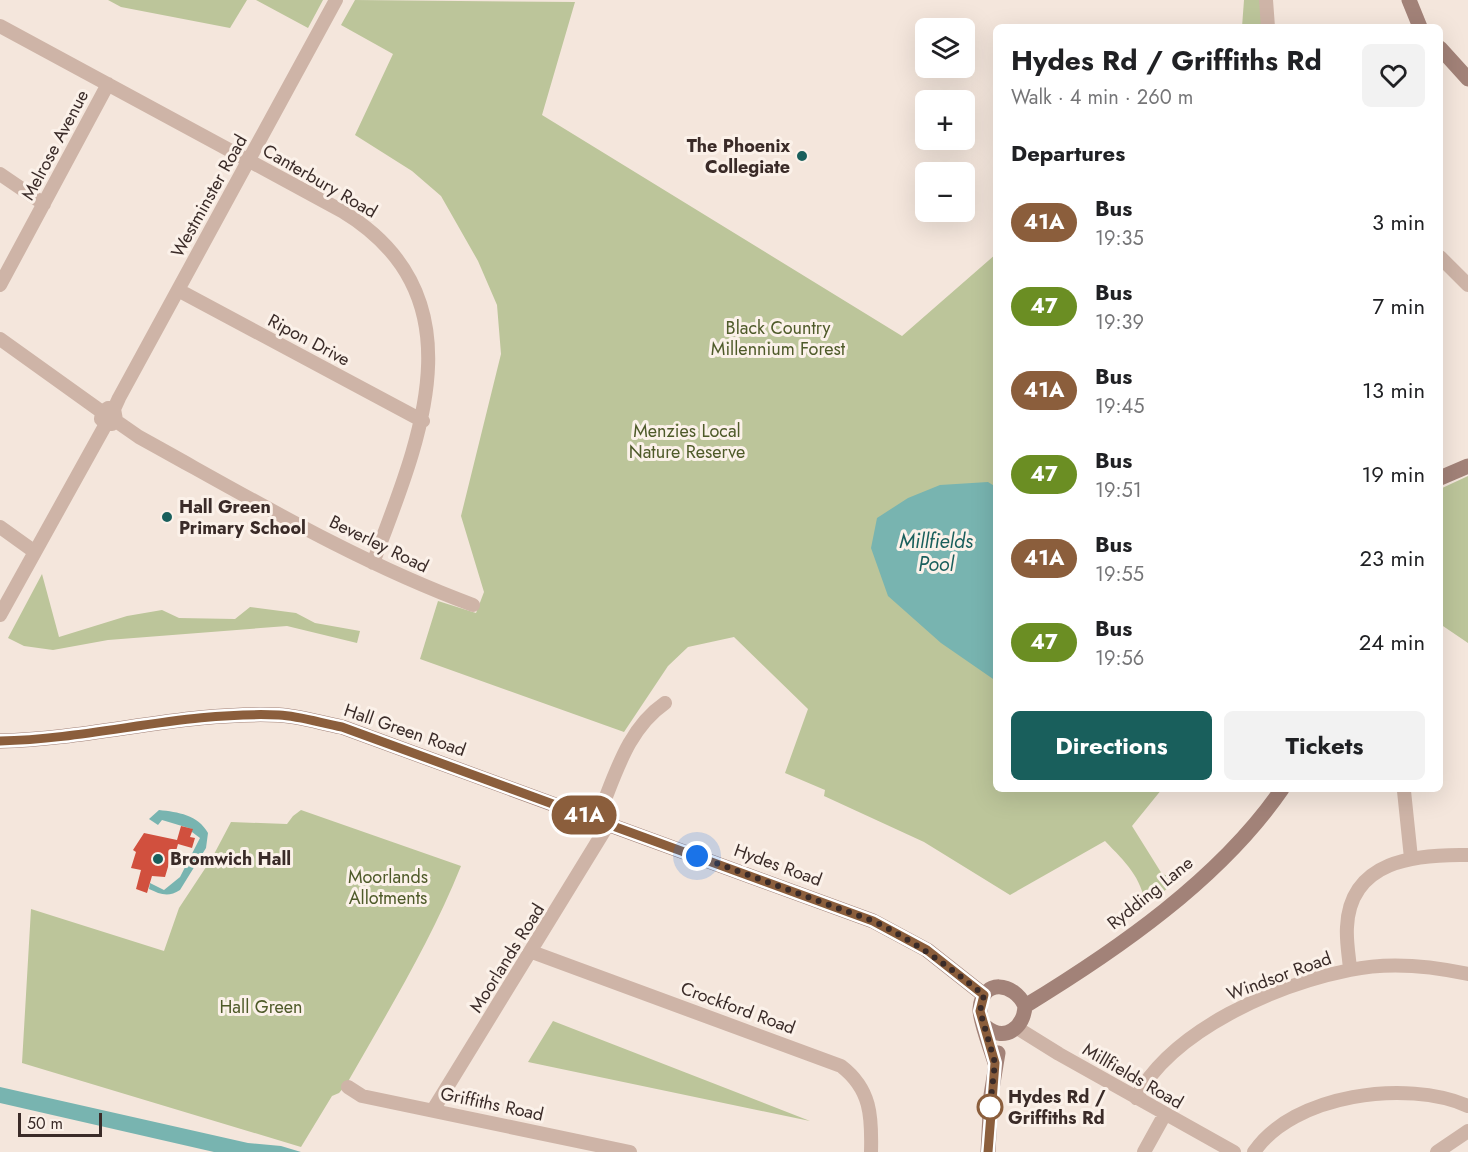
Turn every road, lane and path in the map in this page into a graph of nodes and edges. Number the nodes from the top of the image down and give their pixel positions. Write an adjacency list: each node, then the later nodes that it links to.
1 (336, 0): 10 (street, Westminster Road)
2 (1266, 0): 4 (street)
3 (1409, 0): 5 (street)
4 (1268, 24)
5 (1415, 24)
6 (0, 26): 9 (street, Canterbury Road)
7 (1443, 51): 8 (street)
8 (1468, 78)
9 (108, 84): 10 (street, Canterbury Road); 12 (street, Melrose Avenue)
10 (249, 161): 16 (street, Westminster Road); 19 (street, Canterbury Road)
11 (0, 174): 12 (street)
12 (44, 204): 14 (street, Melrose Avenue)
13 (1443, 260): 15 (street)
14 (0, 285)
15 (1468, 285)
16 (178, 290): 18 (street, Westminster Road); 19 (street, Ripon Drive)
17 (0, 339): 18 (street, Beverley Road)
18 (109, 417): 23 (street, Westminster Road); 24 (street, Beverley Road)
19 (423, 422): 24 (street, Canterbury Road)
20 (1468, 466): 21 (street)
21 (1443, 477)
22 (0, 527): 23 (street)
23 (35, 552): 26 (street, Westminster Road)
24 (373, 563): 25 (street, Beverley Road)
25 (473, 605)
26 (0, 615)
27 (665, 703): 32 (street, Moorlands Road)
28 (0, 741): 31 (street, Hall Green Road)
29 (1280, 792): 39 (street, Rydding Lane)
30 (1404, 792): 34 (street)
31 (542, 800): 32 (street, Hydes Road)
32 (603, 821): 35 (street, Moorlands Road); 38 (street, Hydes Road)
33 (1468, 855): 34 (street)
34 (1412, 858): 36 (street)
35 (532, 952): 46 (street, Moorlands Road); 50 (street, Crockford Road)
36 (1350, 969): 37 (street, Windsor Road); 44 (street, Windsor Road)
37 (1468, 974)
38 (984, 995): 39 (street); 40 (street)
39 (1025, 1006): 41 (street)
40 (986, 1027): 41 (street); 42 (street)
41 (1011, 1031): 42 (street); 44 (street, Millfields Road)
42 (995, 1063): 51 (street)
43 (348, 1087): 46 (street, Griffiths Road)
44 (1136, 1098): 47 (street, Millfields Road)
45 (1468, 1106): 54 (street)
46 (434, 1110): 49 (street, Griffiths Road)
47 (1165, 1114): 52 (street); 53 (street, Millfields Road)
48 (1468, 1131): 55 (street)
49 (630, 1152)
50 (871, 1152)
51 (988, 1152)
52 (1144, 1152)
53 (1234, 1152)
54 (1254, 1152)
55 (1437, 1152)

